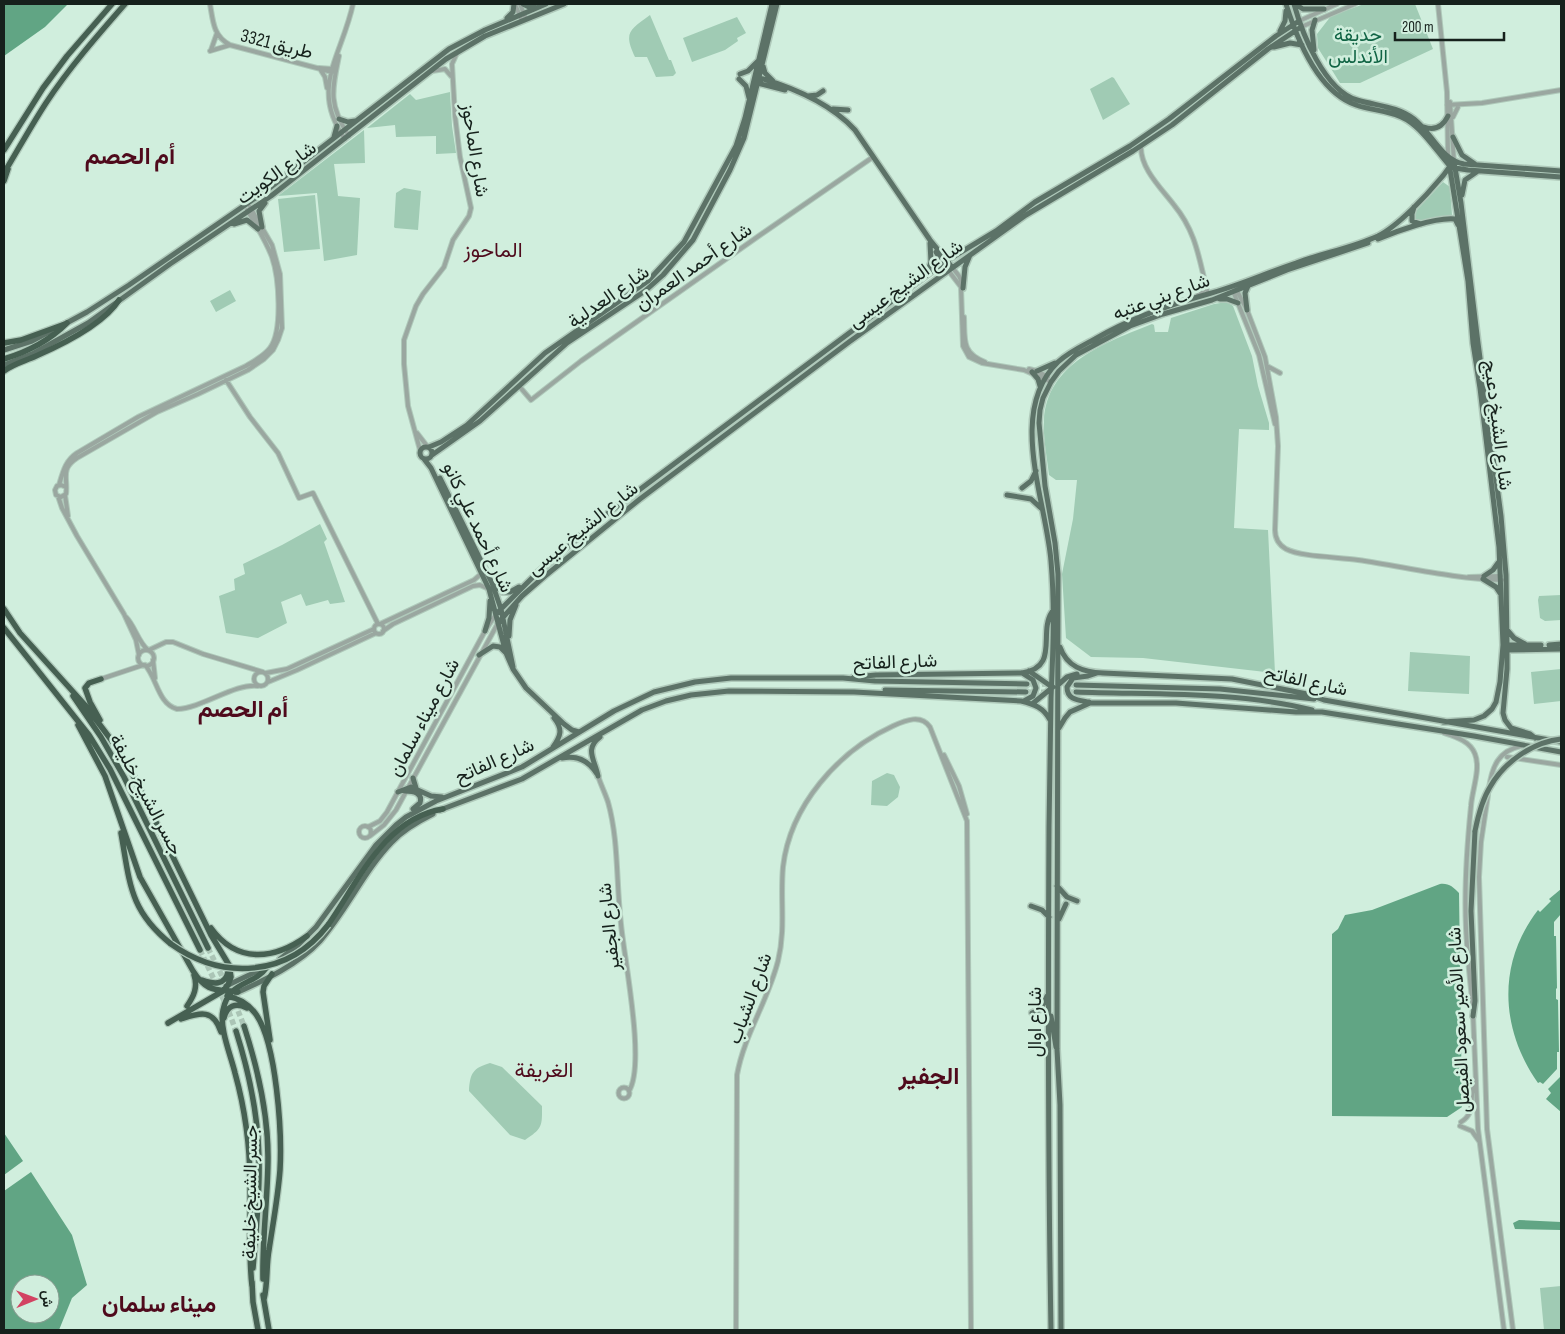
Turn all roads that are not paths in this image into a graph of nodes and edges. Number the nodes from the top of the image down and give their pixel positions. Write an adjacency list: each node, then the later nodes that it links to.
1 (112, 4): 60 (highway)
2 (125, 4): 64 (highway)
3 (210, 4): 23 (street, طريق 3321)
4 (353, 4): 27 (street)
5 (515, 4): 17 (street); 20 (main road)
6 (521, 4): 14 (main road); 17 (street)
7 (564, 4): 18 (main road, شارع الكويت)
8 (772, 4): 32 (main road, شارع العدلية)
9 (776, 4): 32 (main road, شارع العدلية)
10 (1286, 4): 21 (main road); 24 (main road)
11 (1294, 4): 16 (main road); 22 (main road)
12 (1336, 4): 16 (street, شارع الشيخ عيسى)
13 (1438, 4): 44 (street, شارع الشيخ دعيج)
14 (543, 5): 17 (main road, شارع الكويت)
15 (1352, 5): 19 (street, شارع الشيخ عيسى)
16 (1324, 9): 22 (street, شارع الشيخ عيسى)
17 (522, 14): 18 (street); 20 (main road, شارع الكويت)
18 (524, 20): 29 (main road, شارع الكويت)
19 (1315, 20): 22 (street, شارع الشيخ عيسى); 30 (main road)
20 (504, 21): 49 (main road, شارع الكويت)
21 (1292, 24): 22 (main road); 24 (main road, شارع الشيخ عيسى)
22 (1298, 26): 25 (main road); 28 (main road, شارع الشيخ عيسى); 30 (main road)
23 (217, 33): 26 (street, طريق 3321); 26 (street)
24 (1276, 36): 82 (main road, شارع الشيخ عيسى)
25 (1302, 45): 28 (main road); 65 (main road)
26 (230, 46): 33 (street, طريق 3321)
27 (341, 46): 31 (street); 34 (street)
28 (1268, 49): 58 (main road, شارع الشيخ عيسى)
29 (458, 52): 35 (main road, شارع الكويت); 36 (street, شارع الماحوز)
30 (1315, 56): 52 (main road)
31 (334, 62): 33 (street); 34 (street)
32 (761, 62): 37 (main road, شارع العدلية); 38 (main road); 43 (main road)
33 (321, 67): 34 (street, طريق 3321); 41 (street)
34 (334, 71): 41 (street); 48 (street)
35 (431, 71): 36 (street, شارع الماحوز); 56 (main road, شارع الكويت)
36 (453, 80): 84 (street, شارع الماحوز)
37 (756, 80): 38 (main road); 43 (main road, شارع العدلية)
38 (775, 85): 42 (main road); 43 (main road); 54 (main road)
39 (1561, 90): 45 (street)
40 (824, 91): 42 (main road)
41 (328, 95): 50 (street)
42 (808, 96): 46 (main road)
43 (751, 101): 90 (main road, شارع العدلية); 95 (main road, شارع العدلية)
44 (1449, 106): 45 (street); 47 (street, شارع الشيخ دعيج)
45 (1460, 106): 47 (street)
46 (830, 108): 51 (main road); 51 (main road)
47 (1450, 118): 52 (main road); 55 (street, شارع الشيخ دعيج); 63 (street, شارع الشيخ دعيج)
48 (339, 119): 49 (main road); 53 (street)
49 (358, 120): 53 (main road, شارع الكويت)
50 (337, 126): 53 (street); 57 (main road)
51 (851, 126): 54 (main road)
52 (1423, 126): 63 (main road)
53 (343, 131): 56 (street); 57 (main road, شارع الكويت)
54 (856, 134): 62 (main road)
55 (1453, 137): 65 (street, شارع الشيخ دعيج); 66 (main road)
56 (347, 138): 71 (main road, شارع الكويت)
57 (330, 143): 73 (main road, شارع الكويت)
58 (1141, 146): 59 (main road, شارع الشيخ عيسى); 61 (street)
59 (1136, 149): 61 (street); 81 (main road, شارع الشيخ عيسى)
60 (4, 150)
61 (1141, 153): 86 (street)
62 (873, 157): 80 (main road); 116 (street, شارع أحمد العمران)
63 (1448, 157): 65 (main road)
64 (12, 160): 68 (highway); 70 (highway)
65 (1453, 165): 66 (main road); 72 (main road, شارع الشيخ دعيج); 74 (main road, شارع بني عتبه); 77 (main road, شارع الشيخ دعيج)
66 (1478, 168): 67 (main road); 69 (main road); 72 (main road)
67 (1561, 171)
68 (4, 173)
69 (1561, 177)
70 (4, 181)
71 (271, 196): 75 (main road, شارع الكويت); 79 (main road)
72 (1461, 203): 143 (main road, شارع الشيخ دعيج)
73 (246, 204): 75 (street); 101 (main road, شارع الكويت)
74 (1414, 206): 76 (main road); 89 (main road, شارع بني عتبه)
75 (250, 210): 78 (main road, شارع الكويت); 79 (street)
76 (1422, 225): 77 (main road, شارع بني عتبه); 87 (main road, شارع بني عتبه)
77 (1458, 225): 139 (main road, شارع الشيخ دعيج)
78 (227, 226): 79 (main road); 93 (main road, شارع الكويت)
79 (260, 228): 112 (street); 114 (street)
80 (930, 241): 82 (main road); 85 (main road)
81 (970, 255): 83 (main road, شارع الشيخ عيسى); 88 (main road)
82 (944, 262): 83 (main road); 85 (main road, شارع الشيخ عيسى)
83 (950, 268): 88 (street); 106 (street); 148 (main road, شارع الشيخ عيسى)
84 (439, 275): 118 (street, شارع أحمد علي كانو)
85 (924, 278): 129 (main road, شارع الشيخ عيسى)
86 (1205, 281): 91 (street); 92 (street)
87 (1248, 286): 89 (main road, شارع بني عتبه); 99 (main road)
88 (963, 288): 106 (street)
89 (1234, 288): 91 (main road, شارع بني عتبه); 94 (main road, شارع بني عتبه); 96 (street); 99 (street)
90 (638, 289): 95 (main road); 120 (main road, شارع العدلية)
91 (1208, 294): 92 (main road, شارع بني عتبه); 98 (main road)
92 (1196, 297): 97 (main road, شارع بني عتبه)
93 (119, 300): 107 (main road, شارع الكويت); 109 (highway)
94 (1212, 300): 96 (main road); 98 (main road, شارع بني عتبه)
95 (628, 302): 116 (main road, شارع العدلية)
96 (1238, 303): 119 (street)
97 (1162, 308): 100 (main road); 105 (main road, شارع بني عتبه)
98 (1185, 308): 100 (main road, شارع بني عتبه)
99 (1247, 310): 108 (street)
100 (1162, 314): 115 (main road, شارع بني عتبه)
101 (67, 323): 102 (highway); 103 (main road, شارع الكويت); 104 (highway)
102 (4, 343)
103 (4, 350)
104 (4, 359)
105 (1058, 362): 110 (main road); 113 (main road, شارع بني عتبه)
106 (986, 363): 110 (street)
107 (4, 365)
108 (1267, 366): 111 (street); 119 (street)
109 (4, 371)
110 (1035, 372): 113 (street); 117 (main road)
111 (1280, 373)
112 (224, 376): 114 (street); 124 (street)
113 (1046, 377): 115 (street); 117 (main road, شارع بني عتبه)
114 (227, 381): 124 (street); 156 (street)
115 (1051, 382): 162 (main road, شارع بني عتبه)
116 (519, 386): 122 (main road, شارع العدلية)
117 (1040, 387): 125 (main road, شارع بني عتبه)
118 (413, 428): 120 (street, شارع أحمد علي كانو); 121 (street, شارع أحمد علي كانو)
119 (1277, 429): 141 (street)
120 (428, 446): 121 (main road); 122 (main road)
121 (420, 450): 123 (main road)
122 (432, 456): 123 (main road); 138 (main road, شارع أحمد علي كانو)
123 (424, 459): 138 (main road, شارع أحمد علي كانو)
124 (69, 462): 128 (street); 131 (street)
125 (1036, 471): 132 (main road); 136 (main road, شارع بني عتبه)
126 (650, 474): 129 (main road)
127 (54, 480): 128 (street)
128 (61, 480): 130 (street)
129 (652, 482): 145 (main road, شارع الشيخ عيسى)
130 (59, 485): 131 (street); 135 (street)
131 (66, 487): 133 (street)
132 (1022, 488)
133 (66, 495): 135 (street); 137 (street)
134 (1007, 495): 136 (main road)
135 (58, 496): 137 (street)
136 (1042, 509): 151 (main road, شارع بني عتبه)
137 (69, 520): 152 (street)
138 (473, 548): 140 (main road, شارع أحمد علي كانو); 144 (main road, شارع أحمد علي كانو)
139 (1499, 563): 141 (main road); 142 (main road, شارع الشيخ دعيج)
140 (482, 573): 146 (main road, شارع أحمد علي كانو); 156 (street)
141 (1484, 578): 142 (street); 147 (main road)
142 (1500, 578): 143 (street); 147 (main road, شارع الشيخ دعيج)
143 (1506, 578): 158 (main road, شارع الشيخ دعيج)
144 (492, 583): 145 (main road); 150 (main road, شارع أحمد علي كانو)
145 (526, 583): 150 (main road, شارع الشيخ عيسى)
146 (490, 591): 153 (main road, شارع أحمد علي كانو); 160 (street); 161 (main road)
147 (1501, 595): 166 (main road, شارع الشيخ دعيج)
148 (522, 596): 154 (main road, شارع الشيخ عيسى); 164 (main road)
149 (4, 609): 189 (highway)
150 (501, 609): 153 (main road, شارع الشيخ عيسى); 154 (main road, شارع أحمد علي كانو)
151 (1052, 612): 178 (main road); 192 (main road, شارع بني عتبه)
152 (124, 614): 168 (street); 171 (street)
153 (496, 614): 155 (main road, شارع أحمد علي كانو); 161 (street, شارع ميناء سلمان)
154 (503, 617): 155 (main road, شارع الشيخ عيسى); 164 (main road, شارع أحمد علي كانو)
155 (498, 623): 169 (main road); 170 (street, شارع ميناء سلمان)
156 (379, 624): 159 (street); 160 (street)
157 (4, 628): 201 (highway)
158 (1507, 629): 166 (main road, شارع الشيخ دعيج); 167 (main road)
159 (375, 631): 160 (street); 179 (street); 186 (street)
160 (383, 631)
161 (485, 631): 223 (street, شارع ميناء سلمان)
162 (1059, 640): 181 (main road, شارع الفاتح); 192 (main road, شارع بني عتبه)
163 (163, 644): 168 (street); 172 (street); 175 (street)
164 (509, 644): 177 (main road, شارع أحمد علي كانو)
165 (1561, 646): 167 (main road); 167 (main road)
166 (1505, 647): 167 (main road); 173 (main road, شارع الشيخ دعيج); 204 (main road, شارع الشيخ دعيج)
167 (1526, 647): 173 (main road)
168 (148, 650): 171 (street); 172 (street)
169 (506, 653): 170 (main road); 177 (main road)
170 (479, 655): 220 (street, شارع ميناء سلمان)
171 (139, 656): 174 (street); 176 (street)
172 (154, 659): 174 (street); 185 (street)
173 (1507, 662): 210 (main road, شارع الشيخ دعيج)
174 (144, 665): 176 (street); 185 (street)
175 (247, 667): 179 (street); 182 (street)
176 (130, 668): 184 (street)
177 (513, 669): 196 (main road)
178 (1029, 672): 180 (main road, شارع الفاتح); 192 (main road)
179 (264, 673): 182 (street); 186 (street)
180 (1022, 673): 183 (main road, شارع الفاتح); 198 (main road)
181 (1097, 673): 192 (main road); 197 (main road, شارع الفاتح); 199 (main road)
182 (254, 677): 190 (street); 191 (street)
183 (843, 678): 187 (main road, شارع الفاتح); 208 (main road, شارع الفاتح)
184 (101, 679): 213 (highway)
185 (156, 682): 190 (street)
186 (268, 682): 191 (street)
187 (1027, 684)
188 (1076, 684): 197 (main road)
189 (67, 686): 213 (highway); 242 (highway, جسر الشيخ خليفة)
190 (246, 686): 191 (street)
191 (258, 686)
192 (1055, 688): 199 (main road); 200 (main road); 203 (main road, شارع بني عتبه); 205 (main road, شارع اوال)
193 (854, 692): 194 (main road, شارع الفاتح); 198 (main road, شارع الفاتح); 206 (main road, شارع الفاتح)
194 (1026, 692)
195 (1076, 692): 202 (main road)
196 (539, 700): 208 (main road); 214 (main road)
197 (1324, 700): 204 (main road, شارع الفاتح)
198 (1021, 702): 200 (main road, شارع الفاتح)
199 (1090, 702): 202 (main road, شارع الفاتح); 209 (main road, شارع الفاتح)
200 (1032, 704): 205 (main road)
201 (72, 712): 225 (highway); 243 (highway, جسر الشيخ خليفة)
202 (1322, 712): 207 (main road, شارع الفاتح)
203 (1058, 715): 209 (main road, شارع اوال)
204 (1443, 722): 210 (main road, شارع الفاتح)
205 (1051, 724): 227 (main road, شارع اوال)
206 (611, 727): 217 (main road, شارع الفاتح); 219 (main road)
207 (1436, 730): 212 (main road, شارع الفاتح); 256 (street, شارع الأمير سعود الفيصل)
208 (579, 732): 214 (main road, شارع الفاتح)
209 (1058, 732): 228 (main road, شارع اوال)
210 (1535, 738): 211 (main road, شارع الفاتح)
211 (1561, 741): 256 (main road, bridge)
212 (1525, 745): 215 (main road, شارع الفاتح); 279 (street, شارع الأمير سعود الفيصل)
213 (115, 746): 238 (highway)
214 (551, 750): 224 (main road, شارع الفاتح)
215 (1561, 752)
216 (1507, 757): 218 (street)
217 (557, 759): 219 (main road); 226 (main road, شارع الفاتح)
218 (1561, 764)
219 (598, 776): 265 (street, شارع الجفير)
220 (413, 778): 221 (main road); 222 (street, شارع ميناء سلمان)
221 (416, 788): 222 (main road); 224 (main road)
222 (407, 789): 223 (main road); 229 (main road); 233 (street, شارع ميناء سلمان)
223 (398, 792): 232 (street, شارع ميناء سلمان)
224 (448, 796): 229 (main road, شارع الفاتح)
225 (112, 797): 226 (highway, bridge); 244 (highway)
226 (443, 809): 247 (main road, شارع الفاتح)
227 (1050, 810): 228 (main road); 230 (main road, شارع اوال)
228 (1058, 810): 231 (main road, شارع اوال)
229 (406, 817): 241 (main road, شارع الفاتح)
230 (1049, 822): 231 (main road); 239 (main road, شارع اوال)
231 (1058, 822): 234 (main road, شارع اوال)
232 (368, 827): 233 (street); 233 (street)
233 (370, 836)
234 (1057, 886): 235 (main road); 240 (main road, شارع اوال)
235 (1077, 901)
236 (1066, 904): 240 (main road)
237 (1031, 906): 239 (main road)
238 (201, 913): 241 (highway); 245 (highway)
239 (1049, 917): 249 (main road, شارع اوال)
240 (1058, 925): 263 (main road, شارع اوال)
241 (307, 936): 246 (main road, شارع الفاتح)
242 (208, 948)
243 (200, 950)
244 (190, 964): 248 (highway); 252 (highway)
245 (229, 965): 248 (highway); 250 (highway)
246 (267, 966): 250 (main road, شارع الفاتح); 251 (highway)
247 (272, 974): 251 (main road, شارع الفاتح); 264 (highway)
248 (200, 980): 250 (highway)
249 (1049, 988): 254 (main road); 255 (main road, شارع اوال)
250 (220, 991): 251 (highway); 258 (highway)
251 (233, 993): 253 (highway); 260 (highway)
252 (187, 1006)
253 (255, 1012): 260 (highway); 264 (highway)
254 (1032, 1013)
255 (1049, 1013): 263 (main road); 276 (main road, شارع اوال)
256 (1473, 1016): 266 (street, شارع الأمير سعود الفيصل)
257 (180, 1019): 262 (highway)
258 (168, 1023)
259 (244, 1026): 271 (highway, جسر الشيخ خليفة)
260 (224, 1027): 262 (highway)
261 (236, 1031): 270 (highway, جسر الشيخ خليفة)
262 (228, 1048): 270 (highway)
263 (1057, 1049): 277 (main road, شارع اوال)
264 (272, 1062): 271 (highway)
265 (634, 1076): 267 (street); 268 (street, شارع الجفير)
266 (1476, 1081): 269 (street, شارع الأمير سعود الفيصل); 269 (street)
267 (624, 1088): 268 (street); 268 (street)
268 (630, 1091)
269 (1480, 1142): 278 (street, شارع الأمير سعود الفيصل)
270 (252, 1286): 272 (highway, جسر الشيخ خليفة)
271 (264, 1299): 273 (highway, جسر الشيخ خليفة)
272 (258, 1330)
273 (269, 1330)
274 (736, 1330): 275 (street, شارع الشباب)
275 (971, 1330)
276 (1051, 1330)
277 (1061, 1330)
278 (1504, 1330)
279 (1513, 1330)

